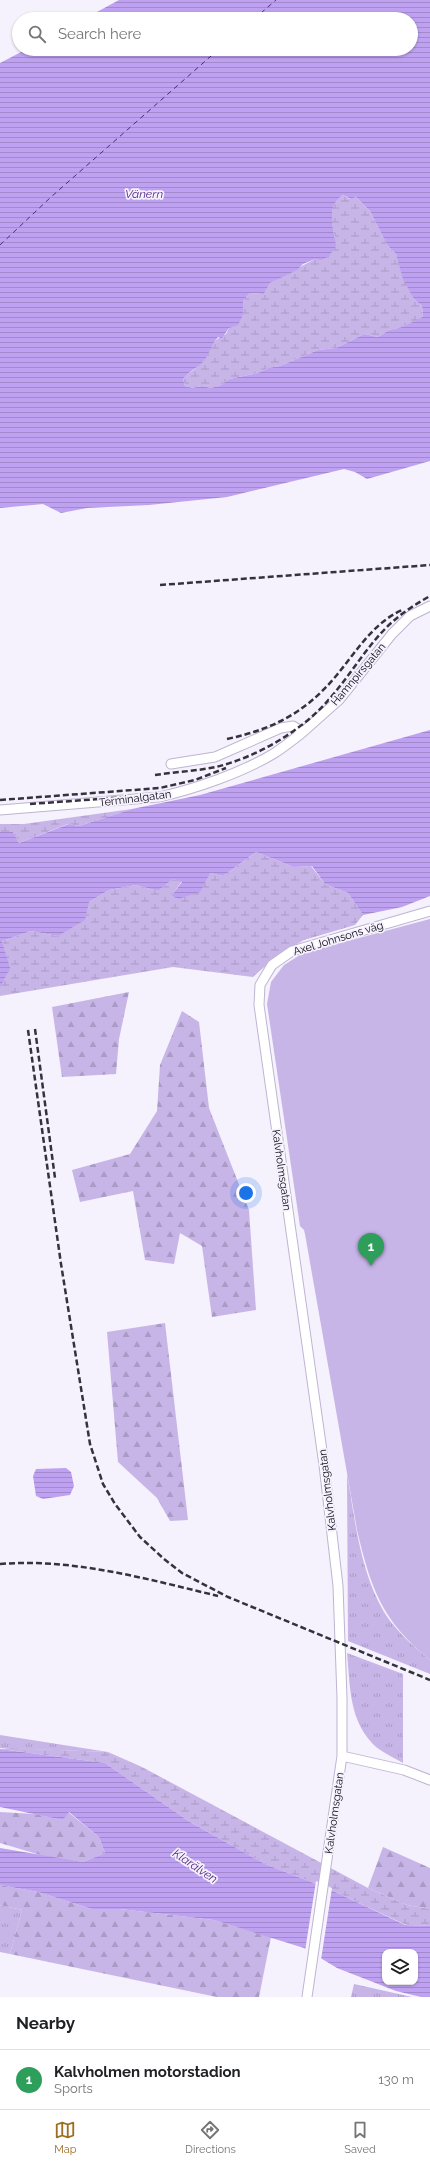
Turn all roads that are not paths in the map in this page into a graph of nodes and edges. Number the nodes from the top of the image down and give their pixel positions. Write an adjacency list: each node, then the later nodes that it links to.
1 (430, 606): 2 (street, Hamnpirsgatan)
2 (304, 732): 3 (street); 4 (street, Terminalgatan)
3 (171, 764)
4 (0, 810)
5 (430, 911): 6 (street, Axel Johnsons väg)
6 (260, 985): 7 (street, Kalvholmsgatan)
7 (342, 1756): 8 (street); 9 (street, Kalvholmsgatan)
8 (430, 1780)
9 (307, 1997)

